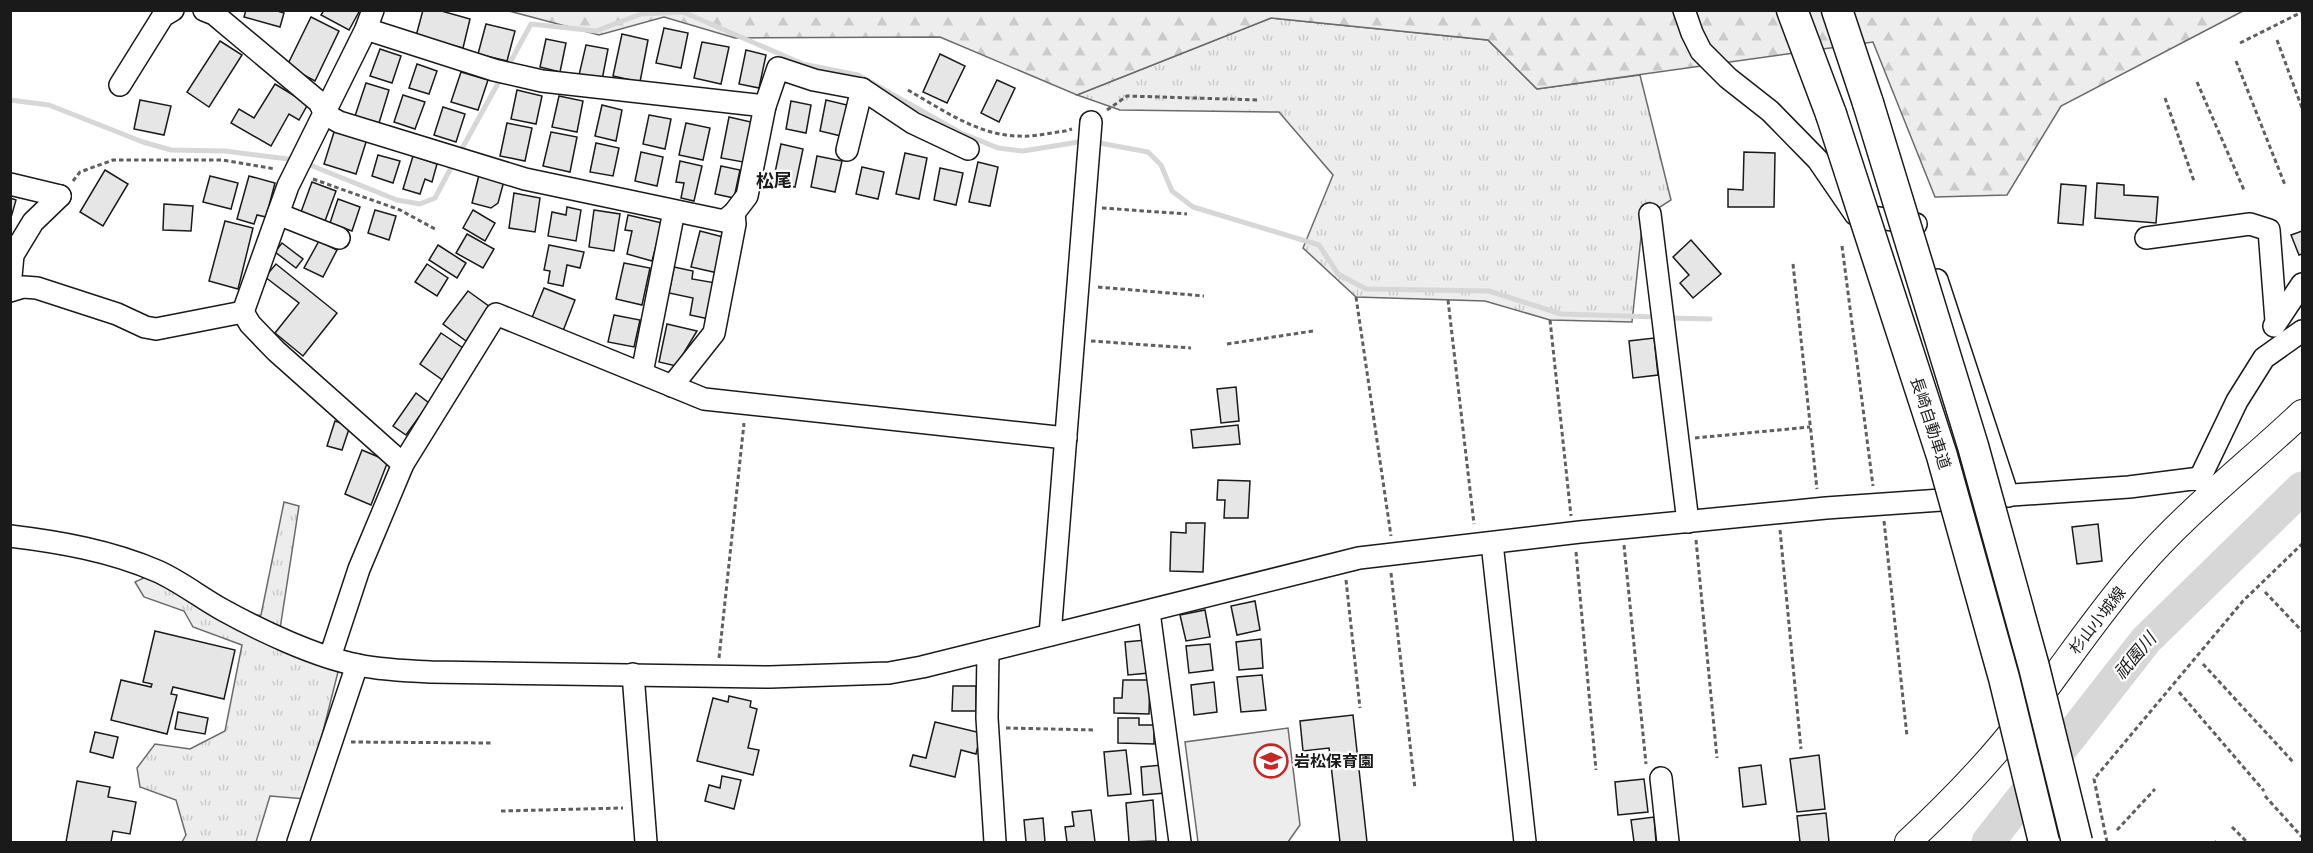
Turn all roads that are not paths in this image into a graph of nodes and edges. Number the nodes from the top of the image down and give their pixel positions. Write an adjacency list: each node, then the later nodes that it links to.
1 (204, 10): 10 (street)
2 (1684, 10): 33 (street)
3 (1792, 10): 51 (highway, 長崎自動車道, bridge)
4 (1837, 10): 52 (highway, 長崎自動車道, bridge)
5 (160, 12): 7 (street)
6 (370, 20): 9 (street); 10 (street)
7 (120, 86)
8 (862, 89): 9 (street); 12 (street); 13 (street)
9 (765, 106): 16 (street)
10 (325, 114): 15 (street); 17 (street)
11 (1090, 135): 30 (street)
12 (968, 149)
13 (847, 150)
14 (10, 184): 22 (street)
15 (674, 211): 16 (street); 27 (street)
16 (734, 213): 28 (street)
17 (278, 214): 19 (street); 23 (street)
18 (1650, 214): 34 (street)
19 (339, 238)
20 (2146, 238): 24 (street)
21 (2302, 284): 24 (street)
22 (10, 289): 23 (street)
23 (243, 312): 31 (street)
24 (2276, 321): 26 (street)
25 (2302, 331): 26 (street)
26 (2264, 358): 32 (street)
27 (642, 373): 28 (street); 31 (street)
28 (672, 386): 30 (street)
29 (2302, 413): 32 (main road, 杉山小城線)
30 (1066, 438): 38 (street)
31 (404, 464): 40 (street)
32 (2206, 487): 33 (street); 50 (main road, 杉山小城線)
33 (2008, 496): 34 (street)
34 (1692, 529): 36 (street)
35 (10, 536): 40 (street)
36 (1484, 538): 37 (street); 48 (street)
37 (1149, 612): 38 (street); 47 (street)
38 (1050, 635): 39 (street)
39 (988, 651): 42 (street); 46 (street)
40 (330, 657): 41 (street)
41 (357, 665): 42 (street); 44 (street)
42 (633, 674): 45 (street)
43 (1654, 771): 49 (street)
44 (298, 843)
45 (646, 843)
46 (995, 843)
47 (1180, 843)
48 (1525, 843)
49 (1668, 843)
50 (1908, 843)
51 (2044, 843)
52 (2077, 843)

